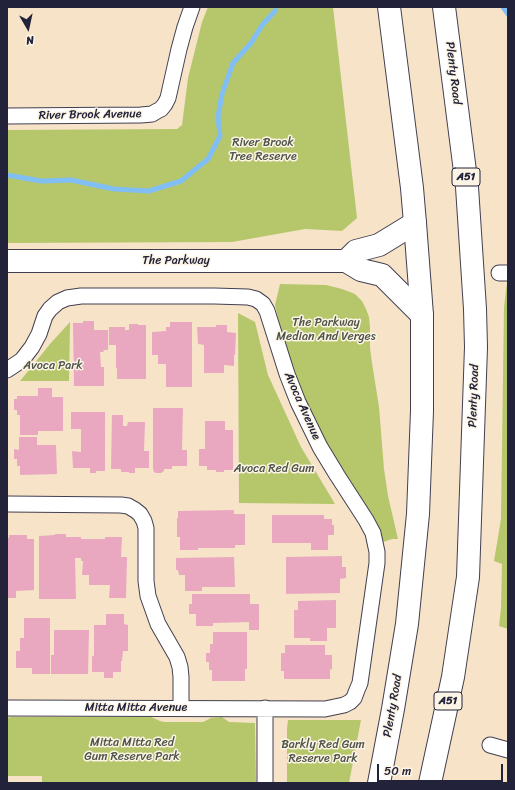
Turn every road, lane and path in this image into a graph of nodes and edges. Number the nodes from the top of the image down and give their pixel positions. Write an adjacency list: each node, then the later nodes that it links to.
1 (192, 7): 4 (street, River Brook Avenue)
2 (390, 7): 5 (main road, Plenty Road)
3 (444, 7): 18 (main road, Plenty Road / A51)
4 (7, 116)
5 (415, 223): 7 (main road); 8 (main road, Plenty Road)
6 (7, 261): 7 (main road, The Parkway)
7 (346, 261): 8 (main road, The Parkway)
8 (422, 315): 17 (main road, Plenty Road)
9 (7, 370): 13 (street, Avoca Avenue)
10 (7, 504): 12 (street)
11 (7, 708): 12 (street, Mitta Mitta Avenue)
12 (181, 708): 13 (street, Mitta Mitta Avenue)
13 (265, 708): 16 (street)
14 (490, 745): 15 (street)
15 (508, 750)
16 (265, 783)
17 (379, 783)
18 (430, 783)

